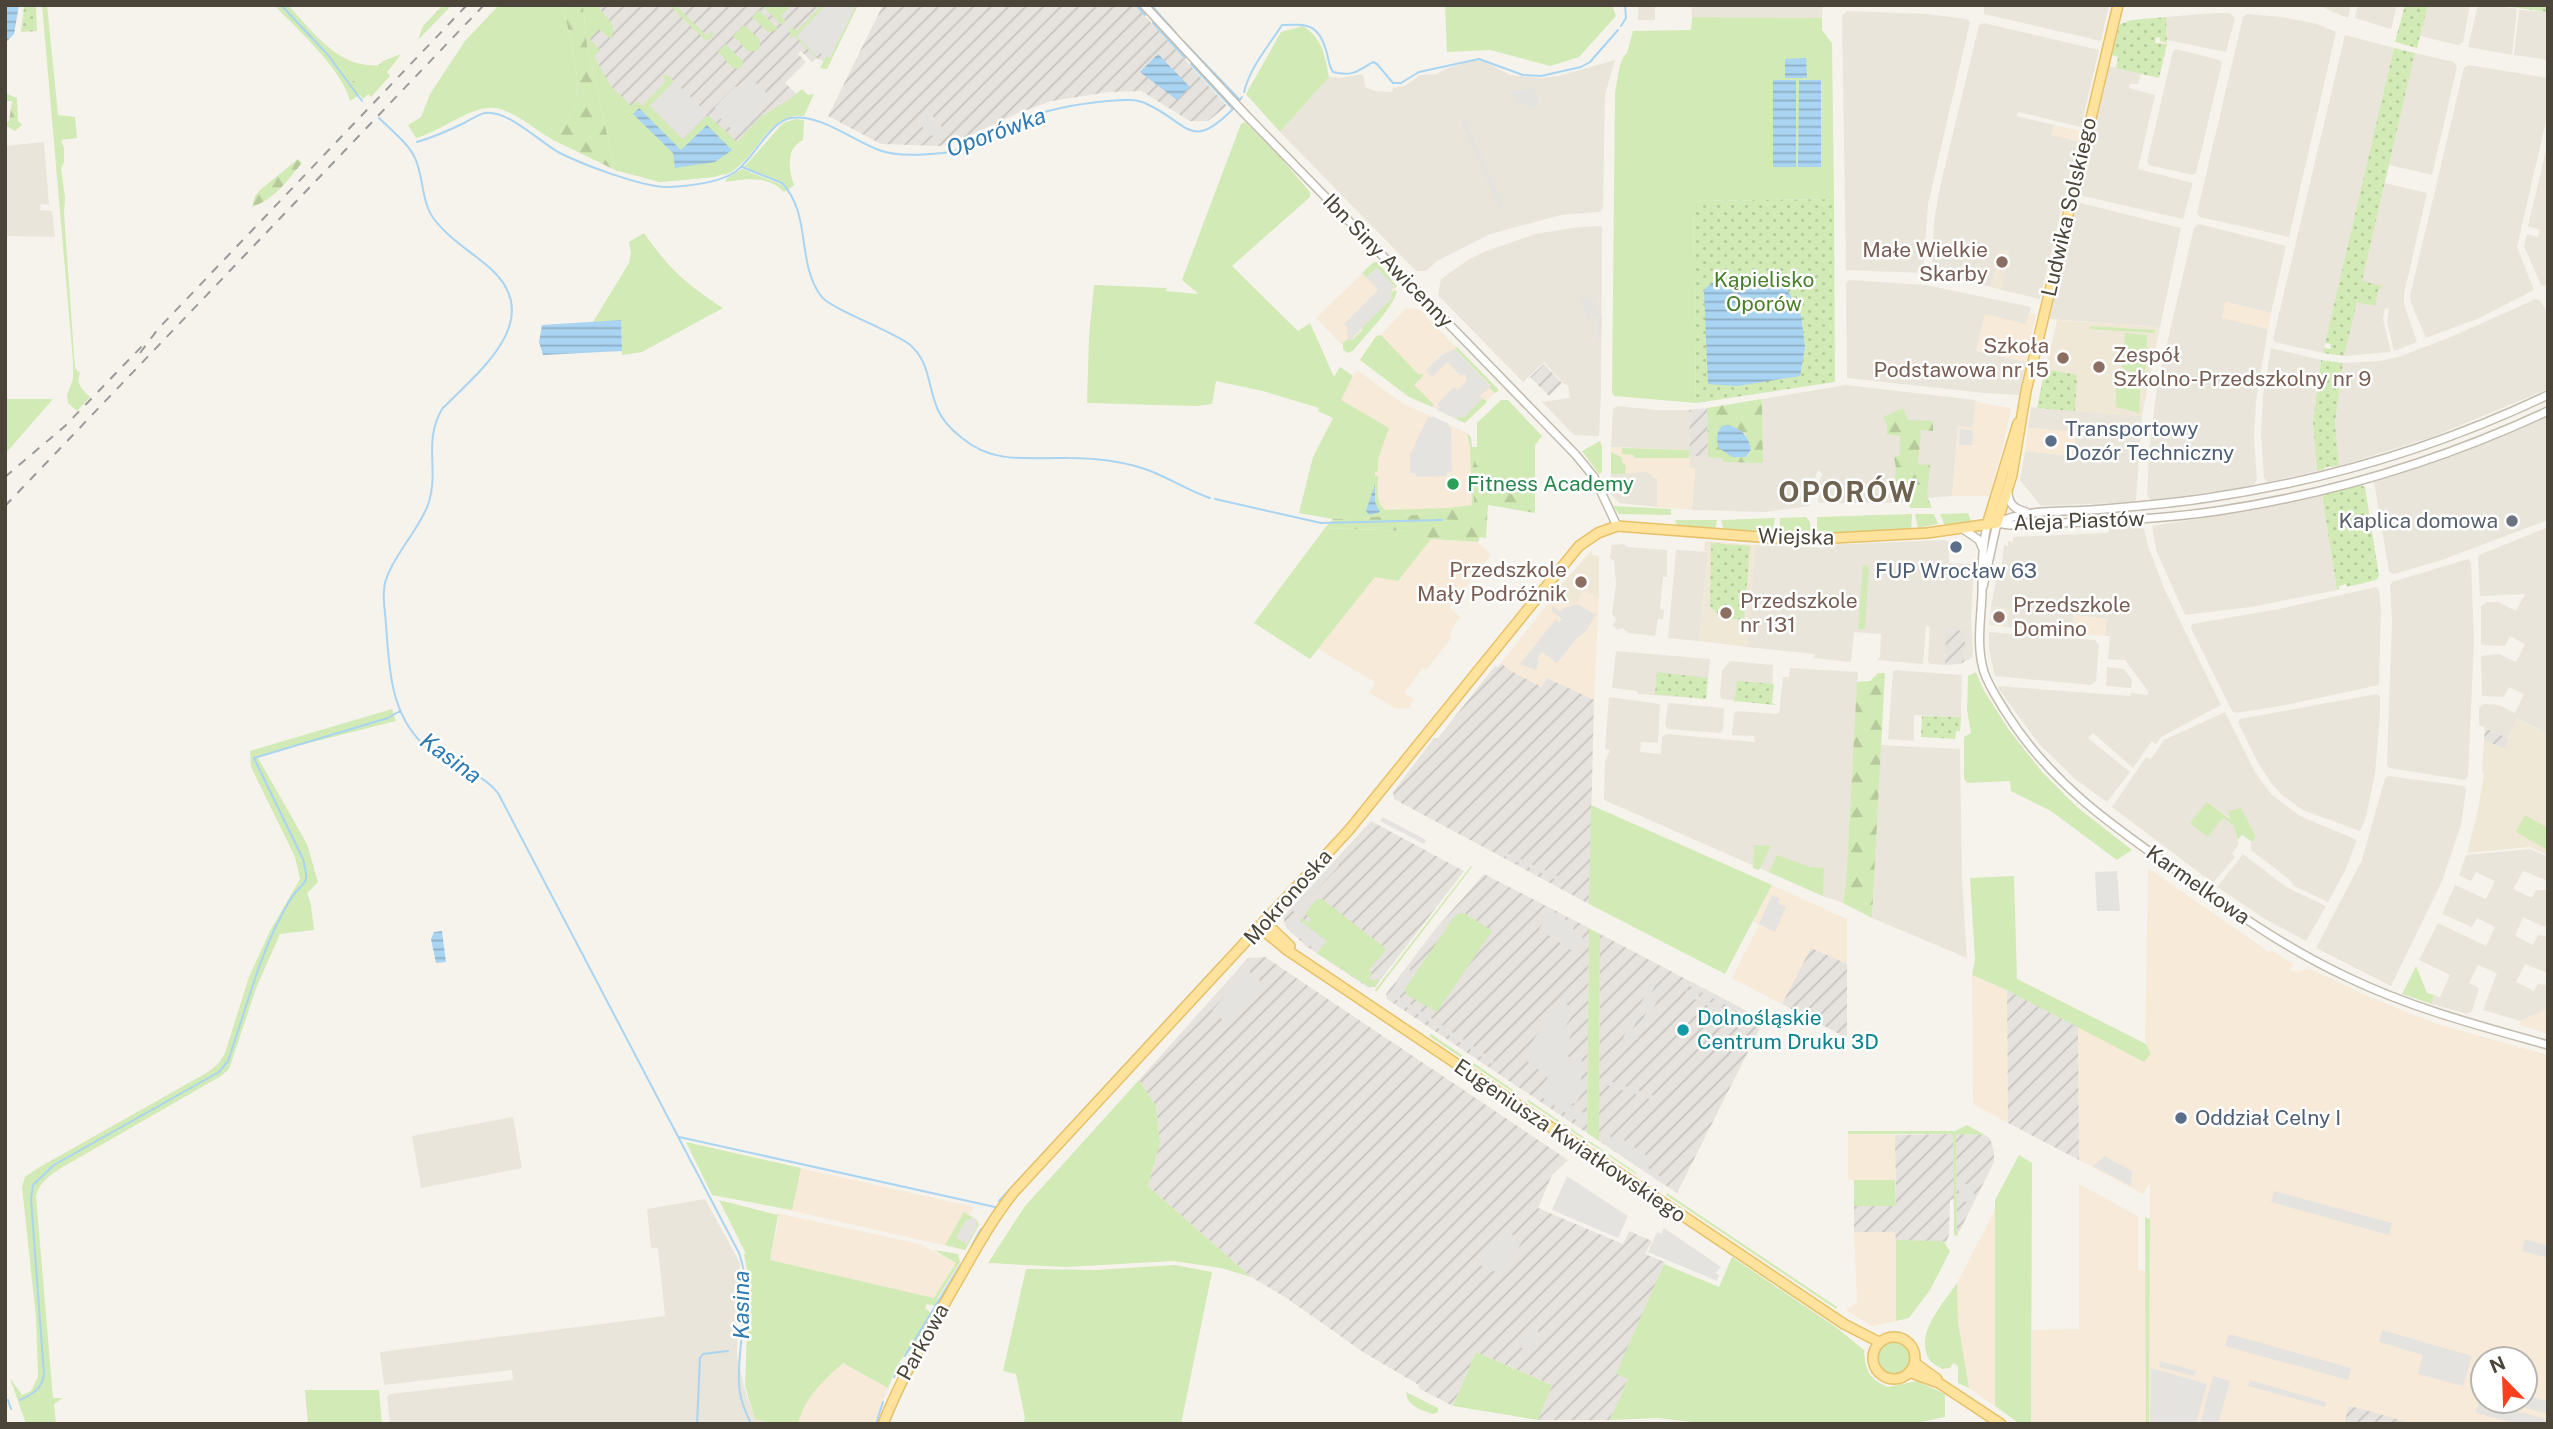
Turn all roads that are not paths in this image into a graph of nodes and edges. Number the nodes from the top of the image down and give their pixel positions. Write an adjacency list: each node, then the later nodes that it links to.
1 (1144, 5): 9 (street, Ibn Siny Awicenny)
2 (2118, 5): 4 (main road, Ludwika Solskiego)
3 (2548, 395): 7 (street, Aleja Piastów)
4 (2023, 409): 6 (main road, Ludwika Solskiego); 8 (main road, Ludwika Solskiego)
5 (2548, 411): 8 (street, Aleja Piastów)
6 (2008, 487): 7 (street); 8 (main road, Ludwika Solskiego)
7 (2031, 513): 8 (street, Aleja Piastów)
8 (1992, 524): 10 (main road, Wiejska); 12 (street, Karmelkowa); 13 (street, Karmelkowa)
9 (1617, 526): 10 (main road, Wiejska); 11 (main road, Wiejska)
10 (1963, 529): 12 (street)
11 (1605, 530): 14 (main road, Mokronoska)
12 (1983, 548): 13 (street, Karmelkowa)
13 (1982, 591): 15 (street, Karmelkowa)
14 (1262, 924): 16 (main road, Mokronoska); 17 (main road, Eugeniusza Kwiatkowskiego)
15 (2548, 1045)
16 (968, 1263): 23 (main road, Parkowa)
17 (1844, 1324): 18 (main road, Eugeniusza Kwiatkowskiego); 19 (main road, Eugeniusza Kwiatkowskiego)
18 (1880, 1342): 19 (main road); 20 (main road)
19 (1874, 1351): 21 (main road)
20 (1914, 1363): 21 (main road); 22 (main road)
21 (1909, 1372): 22 (main road)
22 (1939, 1383): 24 (main road)
23 (883, 1424)
24 (2001, 1424)

